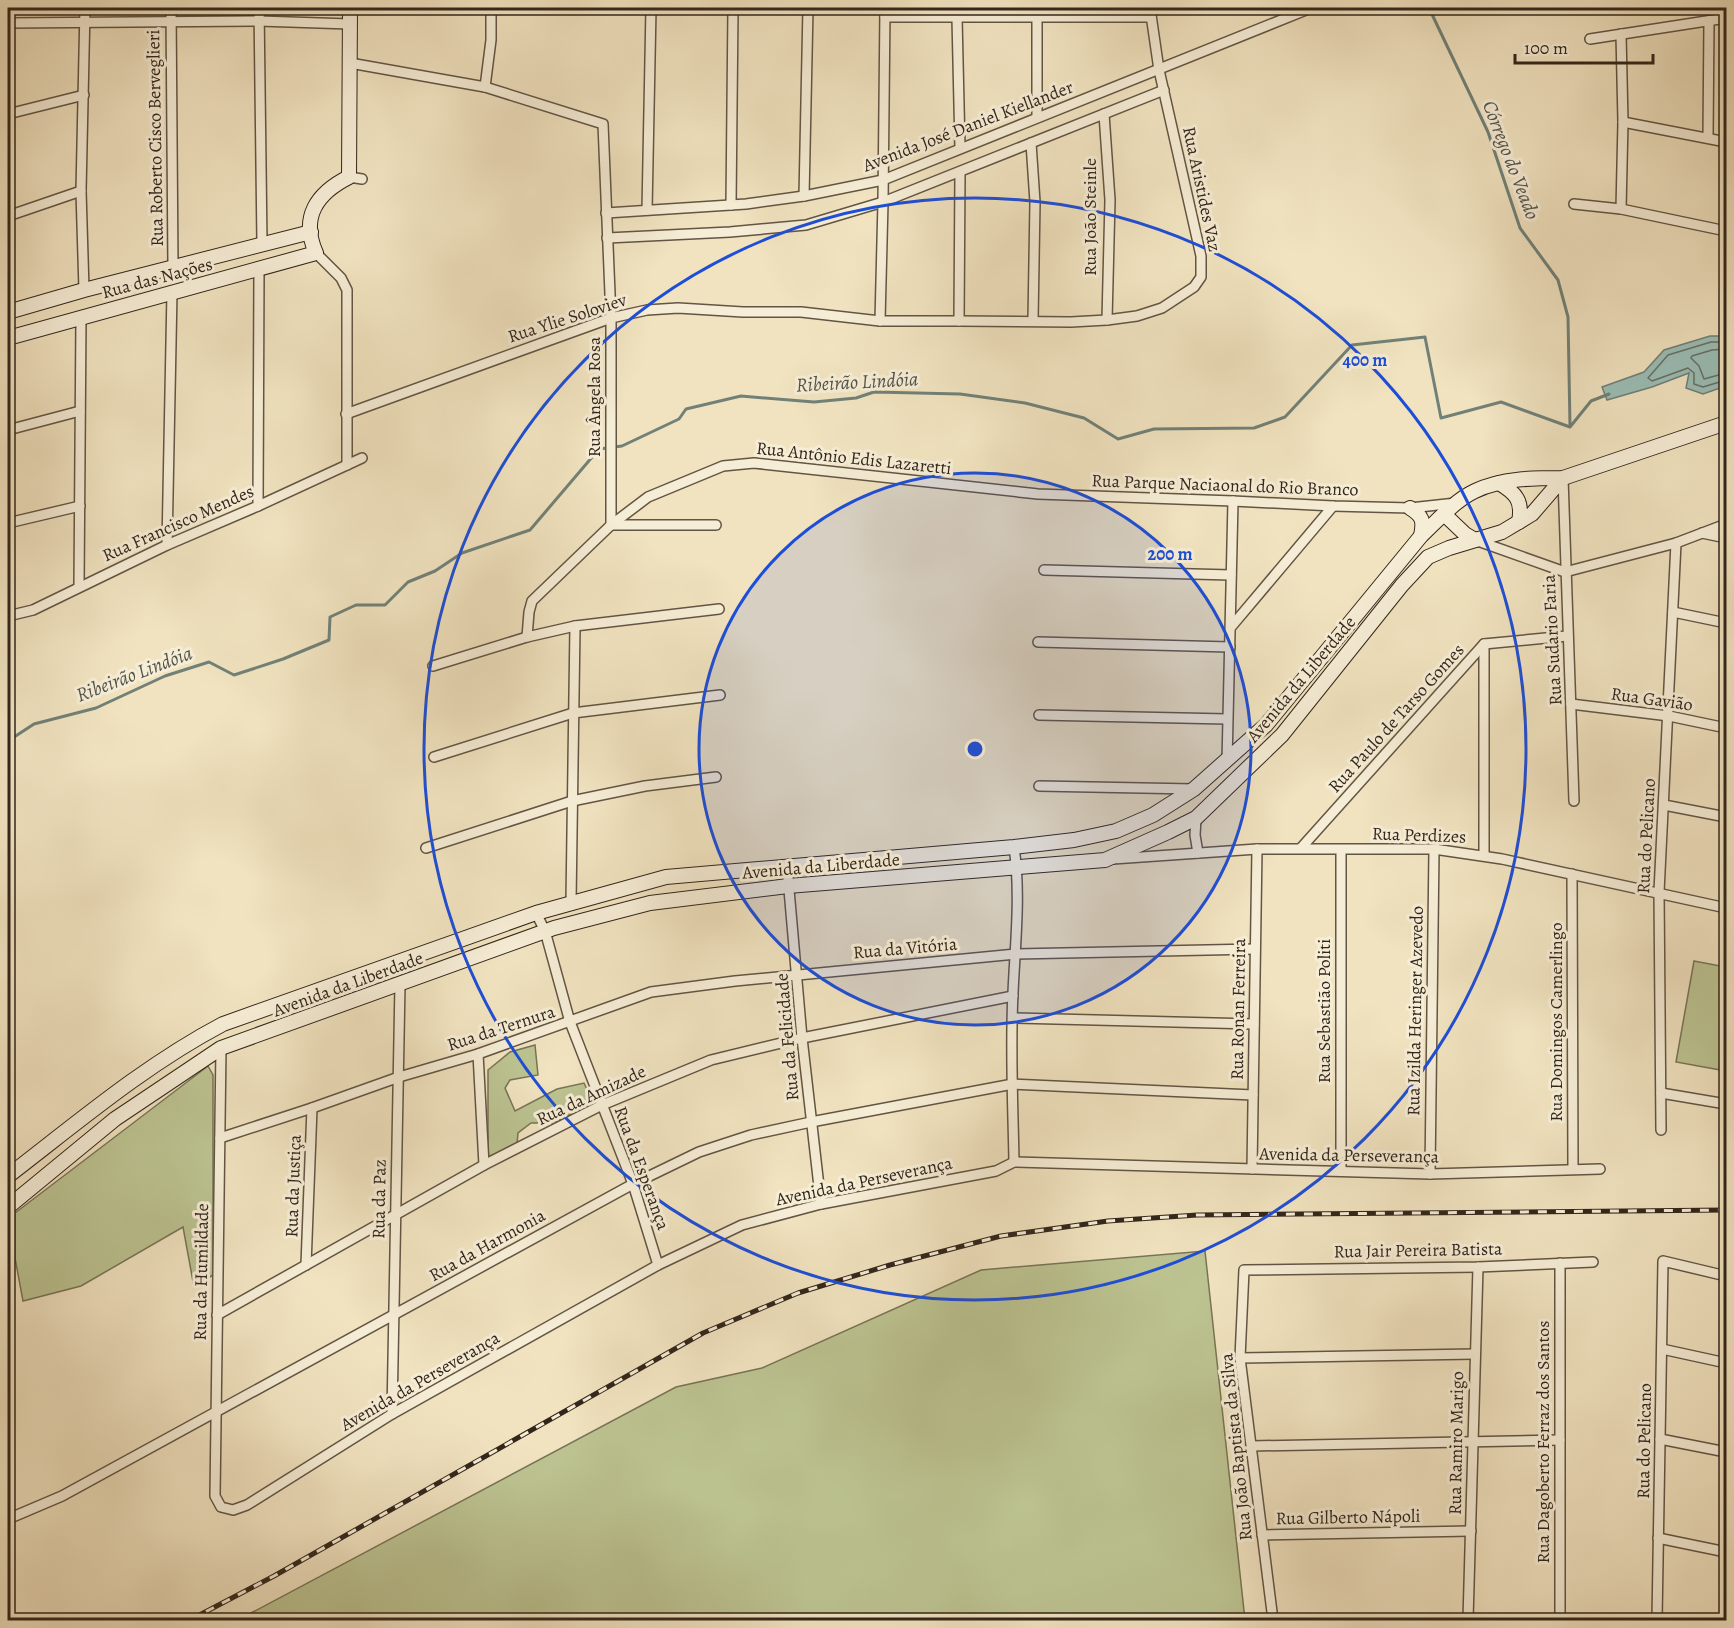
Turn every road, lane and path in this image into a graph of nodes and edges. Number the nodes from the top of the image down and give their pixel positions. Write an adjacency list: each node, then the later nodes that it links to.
1 (86, 8): 19 (street)
2 (171, 8): 17 (street, Rua Roberto Cisco Berveglieri)
3 (259, 8): 15 (street)
4 (350, 8): 20 (street)
5 (491, 8): 25 (street)
6 (651, 8): 44 (street)
7 (733, 8): 42 (street)
8 (808, 8): 39 (street)
9 (1311, 8): 24 (street, Avenida José Daniel Kiellander)
10 (885, 12): 12 (street); 37 (street)
11 (1150, 12): 13 (street); 24 (street, Rua Aristides Vaz)
12 (957, 18): 13 (street); 35 (street)
13 (1037, 18): 30 (street)
14 (1726, 18): 16 (street)
15 (259, 21): 17 (street); 20 (street); 51 (street)
16 (1709, 21): 21 (street); 32 (street)
17 (171, 22): 19 (street); 54 (street, Rua Roberto Cisco Berveglieri)
18 (8, 23): 19 (street)
19 (85, 23): 27 (street)
20 (350, 24): 23 (street)
21 (1621, 34): 22 (street); 31 (street)
22 (1590, 39)
23 (350, 63): 25 (street); 48 (street)
24 (1159, 70): 26 (street, Rua Aristides Vaz); 30 (street, Avenida José Daniel Kiellander)
25 (486, 87): 45 (street, Rua Ângela Rosa)
26 (1164, 90): 29 (street); 62 (street, Rua Aristides Vaz)
27 (84, 96): 28 (street); 38 (street)
28 (8, 114)
29 (1104, 114): 34 (street); 62 (street, Rua João Steinle)
30 (1037, 117): 35 (street, Avenida José Daniel Kiellander)
31 (1623, 122): 32 (street); 43 (street)
32 (1708, 138): 33 (street)
33 (1726, 142)
34 (1031, 143): 36 (street); 61 (street)
35 (960, 148): 37 (street, Avenida José Daniel Kiellander)
36 (960, 172): 40 (street); 64 (street)
37 (883, 180): 39 (street, Avenida José Daniel Kiellander); 40 (street)
38 (81, 191): 46 (street); 56 (street)
39 (804, 196): 42 (street, Avenida José Daniel Kiellander)
40 (883, 202): 49 (street); 63 (street)
41 (1574, 204): 43 (street)
42 (731, 205): 44 (street, Avenida José Daniel Kiellander)
43 (1621, 209): 47 (street)
44 (647, 210): 45 (street, Avenida José Daniel Kiellander)
45 (606, 213): 49 (street, Rua Ângela Rosa)
46 (8, 216)
47 (1726, 231)
48 (310, 232): 50 (street, Rua das Nações); 52 (street)
49 (607, 238): 60 (street, Rua Ângela Rosa)
50 (280, 240): 51 (street, Rua das Nações); 53 (street)
51 (262, 244): 54 (street, Rua das Nações)
52 (316, 253): 53 (street, Rua das Nações); 67 (street)
53 (285, 261): 55 (street, Rua das Nações)
54 (173, 267): 56 (street, Rua das Nações)
55 (260, 268): 57 (street, Rua das Nações); 78 (street)
56 (84, 290): 58 (street, Rua das Nações)
57 (172, 292): 59 (street, Rua das Nações); 92 (street)
58 (8, 312)
59 (81, 317): 65 (street, Rua das Nações); 66 (street)
60 (611, 318): 63 (street, Rua Ylie Soloviev); 67 (street, Rua Ylie Soloviev); 85 (street, Rua Ângela Rosa)
61 (1033, 320): 62 (street, Rua Aristides Vaz); 64 (street, Rua Aristides Vaz)
62 (1107, 320)
63 (880, 321): 64 (street, Rua Ylie Soloviev)
64 (959, 321)
65 (8, 338)
66 (80, 411): 69 (street); 77 (street)
67 (346, 414): 71 (street)
68 (1726, 423): 72 (street)
69 (8, 430)
70 (362, 458): 71 (street, Rua Francisco Mendes)
71 (347, 465): 78 (street, Rua Francisco Mendes)
72 (1563, 478): 73 (street, Avenida da Liberdade); 82 (street, Avenida da Liberdade); 94 (street, Rua Sudario Faria)
73 (1499, 483): 76 (street, Avenida da Liberdade); 82 (street)
74 (1038, 494): 75 (street, Rua Parque Naciaonal do Rio Branco); 85 (street, Rua Antônio Edis Lazaretti)
75 (1233, 501): 79 (street, Rua Parque Naciaonal do Rio Branco); 95 (street)
76 (1458, 503): 80 (street, Rua Parque Naciaonal do Rio Branco); 81 (street, Avenida da Liberdade)
77 (80, 506): 83 (street); 96 (street)
78 (258, 506): 92 (street, Rua Francisco Mendes)
79 (1333, 507): 80 (street, Rua Parque Naciaonal do Rio Branco); 102 (street)
80 (1410, 508): 81 (street, Rua Parque Naciaonal do Rio Branco); 88 (street)
81 (1444, 514): 88 (street, Avenida da Liberdade); 90 (street)
82 (1519, 522): 90 (street, Avenida da Liberdade)
83 (8, 523)
84 (1726, 524): 87 (street)
85 (610, 525): 86 (street); 104 (street, Rua Antônio Edis Lazaretti)
86 (716, 525)
87 (1702, 533): 89 (street); 91 (street)
88 (1420, 536): 117 (street, Avenida da Liberdade)
89 (1726, 538)
90 (1475, 540): 94 (street); 125 (street, Avenida da Liberdade)
91 (1676, 543): 94 (street); 98 (street, Rua do Pelicano)
92 (166, 545): 96 (street, Rua Francisco Mendes)
93 (1044, 570): 95 (street)
94 (1565, 572): 103 (street, Rua Sudario Faria)
95 (1232, 574): 102 (street)
96 (80, 586): 99 (street, Rua Francisco Mendes)
97 (719, 609): 101 (street)
98 (1673, 612): 100 (street); 113 (street, Rua do Pelicano)
99 (8, 616)
100 (1726, 623)
101 (575, 626): 104 (street); 111 (street)
102 (1231, 627): 107 (street)
103 (1567, 636): 106 (street, Rua Paulo de Tarso Gomes); 110 (street, Rua Sudario Faria)
104 (527, 637): 108 (street)
105 (1038, 642): 107 (street)
106 (1484, 644): 129 (street, Rua Paulo de Tarso Gomes); 133 (street)
107 (1230, 647): 114 (street)
108 (433, 666)
109 (720, 695): 111 (street)
110 (1571, 704): 113 (street, Rua Gavião); 122 (street, Rua Sudario Faria)
111 (573, 713): 116 (street); 121 (street)
112 (1039, 714): 114 (street)
113 (1669, 716): 115 (street, Rua Gavião); 123 (street, Rua do Pelicano)
114 (1227, 719): 117 (street)
115 (1726, 728)
116 (434, 757)
117 (1227, 762): 120 (street, Avenida da Liberdade)
118 (716, 777): 121 (street)
119 (1039, 786): 120 (street)
120 (1194, 789): 126 (street, Avenida da Liberdade)
121 (572, 801): 127 (street); 140 (street)
122 (1574, 801)
123 (1664, 805): 124 (street); 139 (street, Rua do Pelicano)
124 (1726, 817)
125 (1196, 818): 132 (street); 134 (street, Avenida da Liberdade)
126 (1014, 847): 135 (street, Avenida da Liberdade); 136 (street)
127 (426, 849)
128 (1257, 849): 129 (street, Rua Perdizes); 132 (street, Rua Perdizes); 145 (street, Rua Ronan Ferreira)
129 (1301, 849): 131 (street, Rua Perdizes)
130 (1434, 849): 131 (street, Rua Perdizes); 133 (street, Rua Perdizes); 174 (street, Rua Izilda Heringer Azevedo)
131 (1341, 850): 173 (street, Rua Sebastião Politi)
132 (1198, 853): 134 (street, Rua Perdizes)
133 (1484, 855): 137 (street, Rua Perdizes)
134 (1105, 860): 136 (street, Avenida da Liberdade)
135 (788, 867): 138 (street, Rua da Felicidade); 140 (street, Avenida da Liberdade)
136 (1017, 867): 138 (street, Avenida da Liberdade); 146 (street)
137 (1572, 874): 139 (street, Rua Perdizes); 171 (street, Rua Domingos Camerlingo)
138 (788, 886): 144 (street, Avenida da Liberdade); 147 (street, Rua da Felicidade)
139 (1659, 892): 141 (street, Rua Perdizes); 159 (street, Rua do Pelicano)
140 (571, 902): 142 (street, Avenida da Liberdade)
141 (1726, 908)
142 (536, 913): 144 (street, Rua da Esperança); 175 (street, Avenida da Liberdade)
143 (8, 918): 149 (street)
144 (545, 931): 148 (street, Avenida da Liberdade); 152 (street, Rua da Esperança)
145 (1255, 949): 146 (street, Rua da Vitória); 153 (street, Rua Ronan Ferreira)
146 (1016, 954): 147 (street, Rua da Vitória); 150 (street)
147 (798, 975): 152 (street, Rua da Ternura); 154 (street, Rua da Felicidade)
148 (400, 984): 155 (street, Avenida da Liberdade); 157 (street, Rua da Paz)
149 (8, 988): 161 (street)
150 (1013, 996): 151 (street); 154 (street, Rua da Amizade)
151 (1014, 1018): 153 (street); 158 (street)
152 (570, 1022): 156 (street, Rua da Ternura); 163 (street, Rua da Esperança)
153 (1254, 1024): 160 (street, Rua Ronan Ferreira)
154 (802, 1038): 163 (street, Rua da Amizade); 165 (street, Rua da Felicidade)
155 (221, 1048): 167 (street, Rua da Humildade); 178 (street, Avenida da Liberdade)
156 (478, 1054): 157 (street, Rua da Ternura); 169 (street)
157 (399, 1077): 164 (street, Rua da Ternura); 179 (street, Rua da Paz)
158 (1013, 1084): 160 (street, Rua da Harmonia); 165 (street, Rua da Harmonia); 168 (street)
159 (1661, 1093): 162 (street); 166 (street, Rua do Pelicano)
160 (1253, 1095): 170 (street, Rua Ronan Ferreira)
161 (8, 1097)
162 (1726, 1104)
163 (602, 1105): 169 (street, Rua da Amizade); 176 (street, Rua da Esperança)
164 (312, 1108): 167 (street, Rua da Ternura); 182 (street, Rua da Justiça)
165 (811, 1122): 176 (street, Rua da Harmonia); 177 (street, Rua da Felicidade)
166 (1661, 1130)
167 (220, 1138): 187 (street, Rua da Humildade)
168 (1014, 1162): 170 (street, Avenida da Perseverança); 177 (street, Avenida da Perseverança)
169 (484, 1165): 179 (street, Rua da Amizade)
170 (1252, 1169): 173 (street, Avenida da Perseverança)
171 (1573, 1169): 172 (street, Avenida da Perseverança); 174 (street, Avenida da Perseverança)
172 (1600, 1169)
173 (1341, 1172): 174 (street, Avenida da Perseverança)
174 (1430, 1174)
175 (8, 1176)
176 (633, 1184): 183 (street, Rua da Esperança); 188 (street, Rua da Harmonia)
177 (821, 1204): 183 (street, Avenida da Perseverança)
178 (8, 1207)
179 (394, 1215): 182 (street, Rua da Amizade); 188 (street, Rua da Paz)
180 (1593, 1262): 181 (street, Rua Jair Pereira Batista)
181 (1560, 1263): 184 (street, Rua Jair Pereira Batista); 196 (street, Rua Dagoberto Ferraz dos Santos)
182 (306, 1265): 187 (street, Rua da Amizade)
183 (658, 1265): 194 (street, Avenida da Perseverança)
184 (1478, 1267): 185 (street, Rua Jair Pereira Batista); 190 (street, Rua Ramiro Marigo)
185 (1244, 1270): 191 (street, Rua João Baptista da Silva)
186 (1726, 1276): 189 (street, Rua do Pelicano)
187 (217, 1315): 193 (street, Rua da Humildade)
188 (393, 1315): 193 (street, Rua da Harmonia); 194 (street, Rua da Paz)
189 (1662, 1349): 192 (street); 195 (street, Rua do Pelicano)
190 (1474, 1354): 191 (street); 197 (street, Rua Ramiro Marigo)
191 (1240, 1358): 198 (street, Rua João Baptista da Silva)
192 (1726, 1363)
193 (215, 1413): 200 (street, Rua da Humildade); 201 (street, Rua da Harmonia)
194 (392, 1414): 200 (street, Avenida da Perseverança)
195 (1660, 1439): 199 (street); 204 (street, Rua do Pelicano)
196 (1560, 1440): 197 (street); 208 (street, Rua Dagoberto Ferraz dos Santos)
197 (1473, 1443): 198 (street); 202 (street, Rua Ramiro Marigo)
198 (1252, 1446): 203 (street, Rua João Baptista da Silva)
199 (1726, 1452)
200 (214, 1496)
201 (8, 1519)
202 (1471, 1531): 203 (street, Rua Gilberto Nápoli); 207 (street, Rua Ramiro Marigo)
203 (1262, 1535): 206 (street, Rua João Baptista da Silva)
204 (1658, 1538): 205 (street); 209 (street, Rua do Pelicano)
205 (1726, 1552)
206 (1273, 1620)
207 (1468, 1620)
208 (1560, 1620)
209 (1657, 1620)

